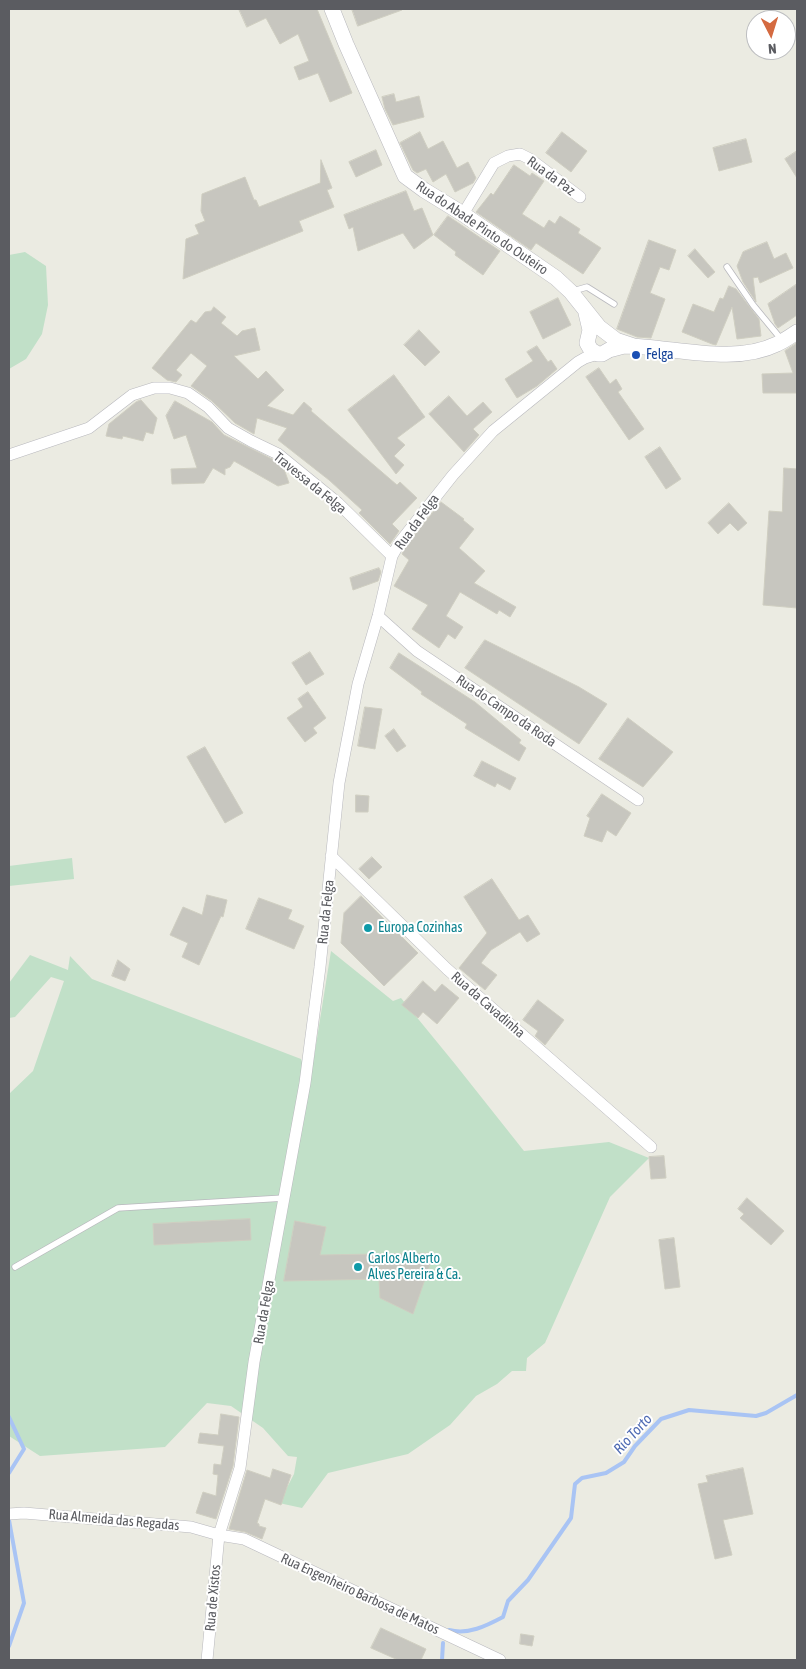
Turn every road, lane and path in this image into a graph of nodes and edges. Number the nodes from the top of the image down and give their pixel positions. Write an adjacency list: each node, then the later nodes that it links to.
1 (332, 9): 3 (street, Rua do Abade Pinto do Outeiro)
2 (580, 197): 3 (street, Rua da Paz)
3 (463, 214): 5 (street, Rua do Abade Pinto do Outeiro)
4 (728, 268): 9 (lane)
5 (571, 292): 6 (lane); 8 (street, Rua do Abade Pinto do Outeiro)
6 (614, 304)
7 (797, 332): 9 (street)
8 (599, 341): 9 (street); 11 (street, Rua da Felga)
9 (783, 341)
10 (9, 456): 11 (street, Travessa da Felga)
11 (392, 556): 12 (street, Rua da Felga)
12 (378, 616): 13 (street, Rua do Campo da Roda); 14 (street, Rua da Felga)
13 (638, 800)
14 (332, 856): 15 (street, Rua da Cavadinha); 16 (street, Rua da Felga)
15 (652, 1147)
16 (284, 1198): 17 (lane); 19 (street, Rua da Felga)
17 (15, 1267)
18 (9, 1514): 19 (street, Rua Almeida das Regadas)
19 (219, 1535): 20 (street, Rua de Xistos); 21 (street, Rua Engenheiro Barbosa de Matos)
20 (207, 1660)
21 (500, 1660)

